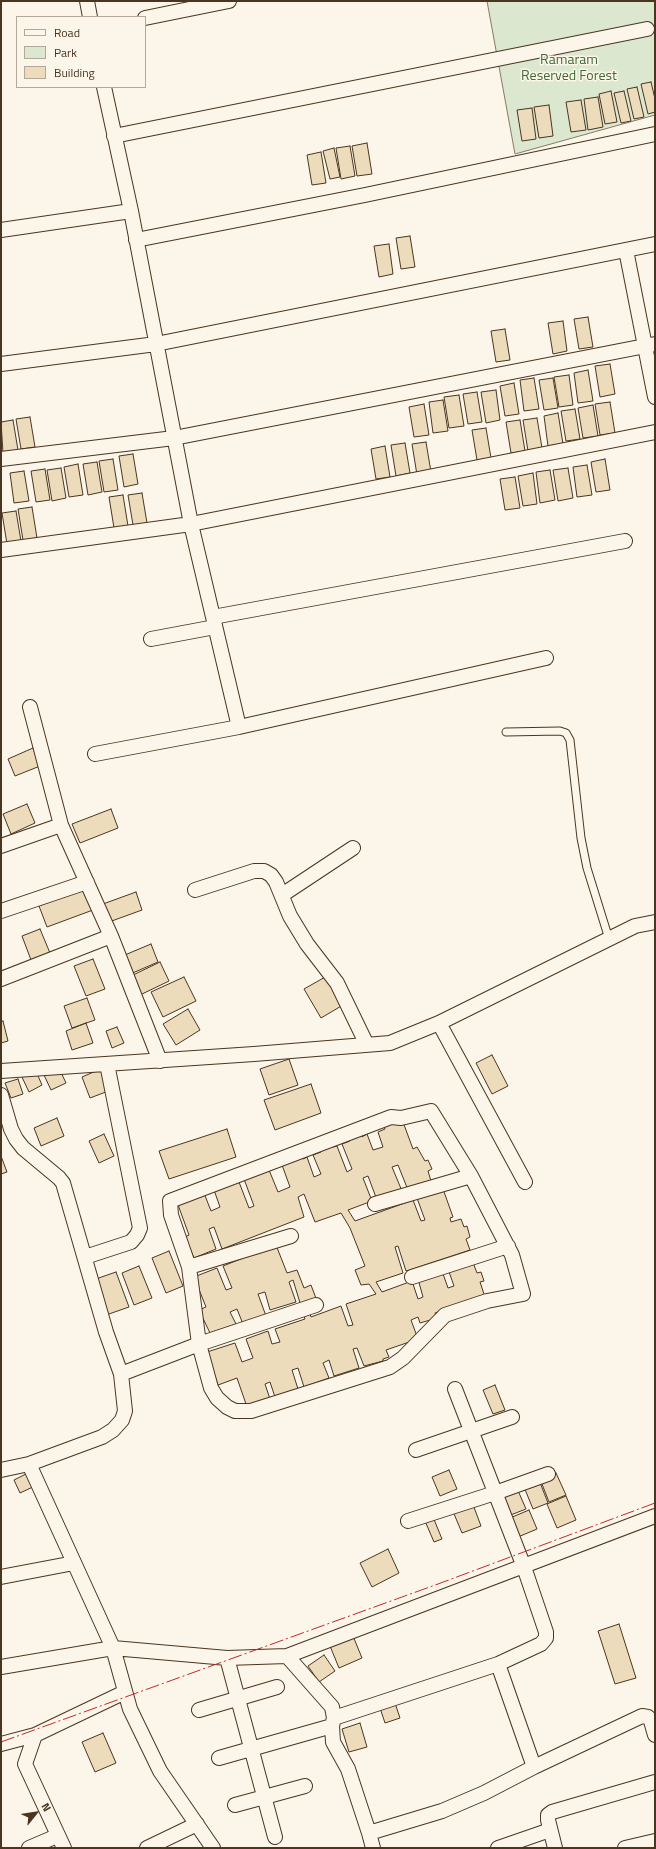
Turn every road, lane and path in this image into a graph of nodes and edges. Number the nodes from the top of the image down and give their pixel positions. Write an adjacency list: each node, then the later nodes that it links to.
1 (87, 1): 3 (street)
2 (229, 1): 4 (street)
3 (90, 16)
4 (146, 18)
5 (647, 29): 8 (street)
6 (104, 88): 8 (street)
7 (655, 134): 11 (street)
8 (114, 136): 9 (street)
9 (131, 211): 10 (street); 11 (street)
10 (1, 230)
11 (136, 240): 14 (street)
12 (655, 244): 13 (street)
13 (626, 250): 14 (street); 15 (street)
14 (156, 344): 16 (street); 19 (street)
15 (650, 345): 17 (street); 19 (street)
16 (1, 364)
17 (655, 397)
18 (655, 432): 21 (street)
19 (174, 438): 20 (street); 21 (street)
20 (1, 459)
21 (191, 524): 23 (street); 24 (street)
22 (625, 541): 24 (street)
23 (1, 550)
24 (214, 622): 25 (street); 28 (street)
25 (151, 639)
26 (546, 658): 28 (street)
27 (30, 707): 31 (street)
28 (239, 727): 30 (street)
29 (506, 732): 40 (lane)
30 (95, 754)
31 (61, 825): 32 (street); 34 (street)
32 (1, 846)
33 (353, 848): 36 (street)
34 (87, 882): 37 (street); 39 (street)
35 (195, 890): 36 (street)
36 (282, 896): 43 (street)
37 (1, 911)
38 (655, 922): 40 (street)
39 (111, 936): 41 (street); 44 (street)
40 (609, 938): 42 (street)
41 (1, 979)
42 (439, 1023): 43 (street); 49 (street)
43 (367, 1045): 44 (street)
44 (160, 1061): 45 (street)
45 (107, 1064): 46 (street); 53 (street)
46 (1, 1071)
47 (2, 1101): 53 (street)
48 (471, 1176): 50 (street); 52 (street); 54 (street)
49 (525, 1182)
50 (375, 1204)
51 (291, 1236): 54 (street)
52 (508, 1246): 55 (street); 57 (street)
53 (85, 1257): 58 (street)
54 (189, 1267): 57 (street)
55 (412, 1277)
56 (316, 1306): 57 (street)
57 (199, 1344): 58 (street)
58 (121, 1374): 63 (street)
59 (455, 1389): 61 (street)
60 (512, 1417): 61 (street)
61 (472, 1431): 62 (street); 66 (street)
62 (416, 1450)
63 (29, 1464): 64 (street); 69 (street)
64 (1, 1470)
65 (548, 1474): 66 (street)
66 (495, 1493): 68 (street); 70 (street)
67 (655, 1516): 70 (street)
68 (408, 1521)
69 (74, 1563): 71 (street); 72 (street)
70 (524, 1567): 73 (street); 75 (street)
71 (1, 1577)
72 (113, 1648): 74 (street); 76 (street); 78 (street)
73 (286, 1656): 74 (street); 81 (street)
74 (227, 1658): 79 (street)
75 (498, 1664): 81 (street); 87 (street)
76 (1, 1667)
77 (277, 1687): 79 (street)
78 (125, 1692): 83 (street); 92 (street)
79 (238, 1699): 80 (street); 85 (street)
80 (199, 1710)
81 (333, 1722): 85 (street); 94 (street)
82 (655, 1734): 87 (street)
83 (36, 1735): 84 (street); 97 (street)
84 (1, 1744)
85 (252, 1749): 86 (street); 90 (street)
86 (219, 1758)
87 (534, 1767): 94 (street)
88 (655, 1782): 93 (street)
89 (305, 1786): 90 (street)
90 (265, 1797): 91 (street); 95 (street)
91 (235, 1805)
92 (197, 1824): 99 (street); 100 (street)
93 (550, 1830): 102 (street); 103 (street)
94 (369, 1833): 101 (street)
95 (275, 1837)
96 (655, 1841): 104 (street)
97 (60, 1842): 98 (street)
98 (29, 1848)
99 (147, 1848)
100 (213, 1848)
101 (373, 1848)
102 (498, 1848)
103 (555, 1848)
104 (625, 1848)

